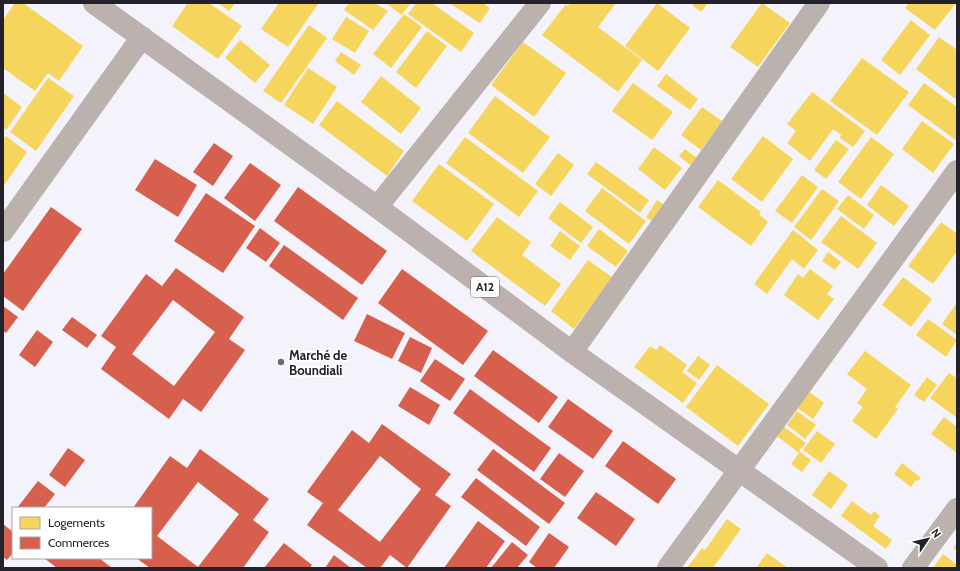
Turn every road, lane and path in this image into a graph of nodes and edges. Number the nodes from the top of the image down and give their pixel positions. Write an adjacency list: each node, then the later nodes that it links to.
1 (94, 3): 4 (main road, A12)
2 (540, 3): 6 (street)
3 (819, 3): 8 (street)
4 (142, 36): 6 (main road, A12); 7 (street)
5 (957, 171): 9 (street)
6 (377, 207): 8 (main road, A12)
7 (3, 231)
8 (572, 352): 9 (main road, A12)
9 (740, 471): 11 (street); 12 (main road, A12)
10 (957, 509): 13 (street)
11 (668, 568)
12 (877, 568)
13 (913, 568)

